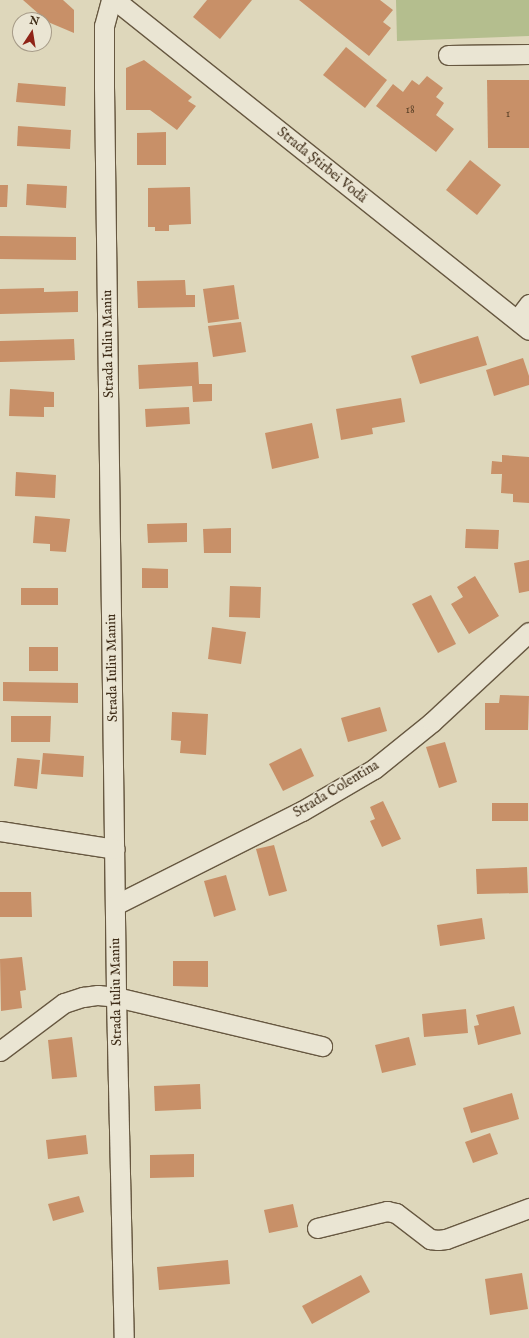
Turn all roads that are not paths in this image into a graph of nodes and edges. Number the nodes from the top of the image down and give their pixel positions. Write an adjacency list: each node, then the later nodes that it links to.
1 (111, 0): 9 (street, Strada Iuliu Maniu)
2 (115, 0): 6 (street, Strada Știrbei Vodă)
3 (529, 54): 4 (street)
4 (448, 55)
5 (529, 304): 6 (street)
6 (523, 325)
7 (529, 632): 10 (street, Strada Colentina)
8 (0, 831): 9 (street)
9 (115, 849): 10 (street, Strada Iuliu Maniu)
10 (115, 905): 11 (street, Strada Iuliu Maniu)
11 (116, 997): 12 (street); 13 (street); 16 (street, Strada Iuliu Maniu)
12 (322, 1046)
13 (0, 1051)
14 (529, 1208): 15 (street)
15 (317, 1228)
16 (124, 1338)

